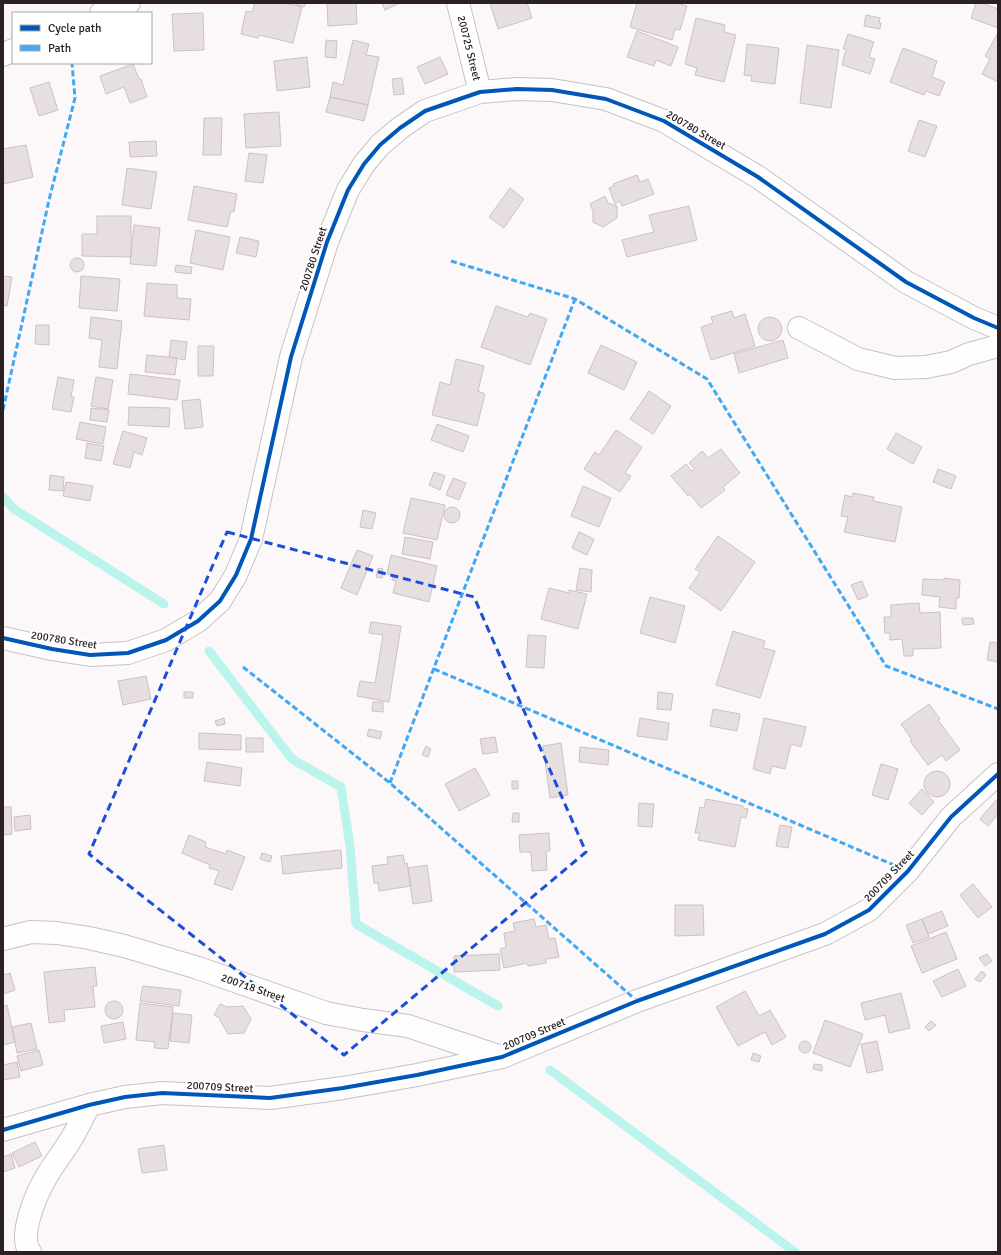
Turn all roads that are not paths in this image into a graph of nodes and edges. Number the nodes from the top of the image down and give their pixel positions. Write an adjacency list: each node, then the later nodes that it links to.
1 (129, 3): 3 (street)
2 (458, 3): 6 (street, 200725 Street)
3 (104, 12)
4 (12, 50): 5 (street)
5 (3, 55)
6 (480, 92): 8 (street, 200780 Street); 10 (street, 200780 Street)
7 (799, 328): 9 (street)
8 (998, 328)
9 (998, 346)
10 (3, 638)
11 (998, 774): 13 (street, 200709 Street)
12 (3, 939): 13 (street, 200718 Street)
13 (502, 1057): 14 (street, 200709 Street)
14 (89, 1105): 15 (street, 200709 Street); 16 (street)
15 (3, 1130)
16 (30, 1252)

